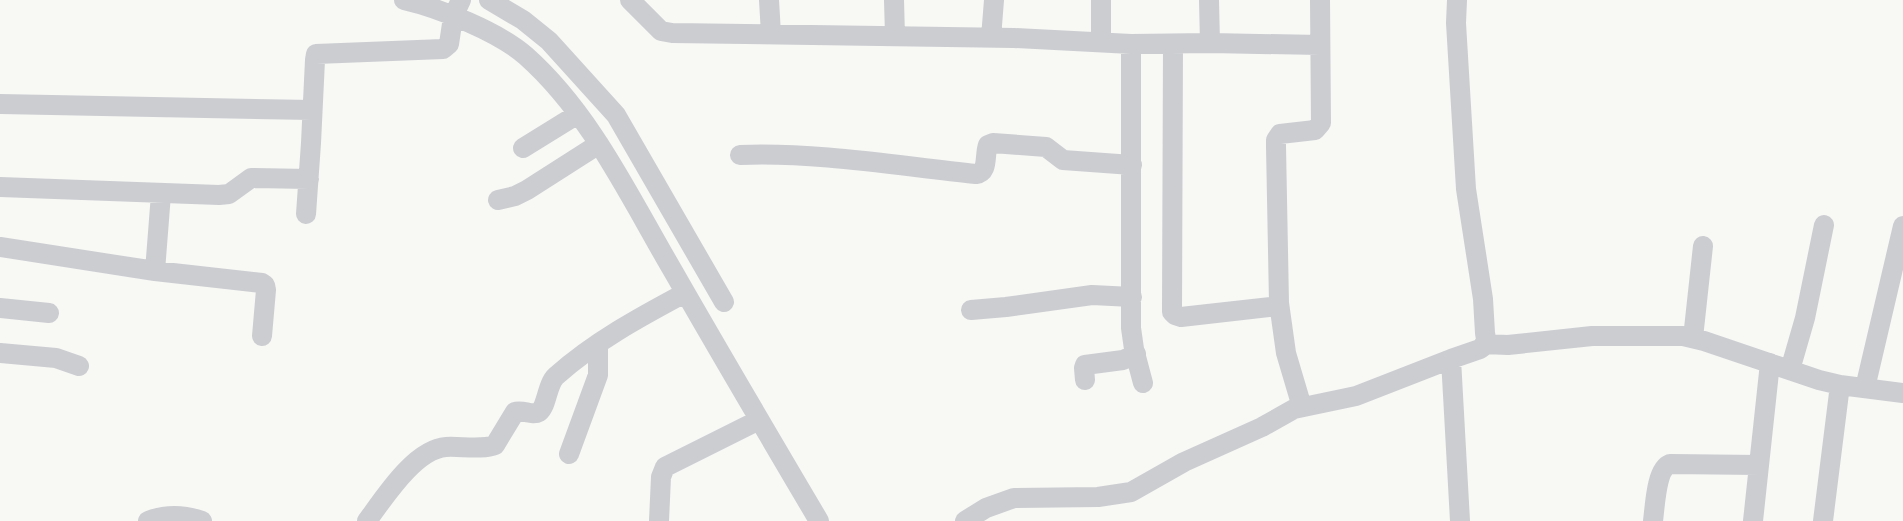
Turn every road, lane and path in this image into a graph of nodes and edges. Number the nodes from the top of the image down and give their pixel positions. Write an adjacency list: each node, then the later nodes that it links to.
1 (489, 0): 39 (street)
2 (630, 0): 12 (street)
3 (769, 0): 12 (street)
4 (894, 0): 13 (street)
5 (994, 0): 14 (street)
6 (1101, 0): 15 (street)
7 (1209, 0): 16 (street)
8 (1320, 0): 19 (street)
9 (1457, 0): 47 (street)
10 (413, 1): 11 (street)
11 (458, 6): 21 (street); 22 (street)
12 (771, 34): 13 (street)
13 (895, 36): 14 (street)
14 (991, 38): 15 (street)
15 (1101, 43): 17 (street)
16 (1210, 43): 18 (street); 19 (street)
17 (1131, 44): 18 (street); 26 (street)
18 (1173, 44): 40 (street)
19 (1320, 45): 40 (street)
20 (0, 104): 21 (street)
21 (312, 110): 27 (street)
22 (578, 114): 23 (street); 24 (street)
23 (599, 144): 30 (street); 37 (street)
24 (522, 148)
25 (740, 155): 26 (street)
26 (1132, 165): 38 (street)
27 (309, 179): 29 (street); 31 (street)
28 (0, 188): 29 (street)
29 (161, 194): 36 (street)
30 (498, 200)
31 (306, 214)
32 (1824, 225): 53 (street)
33 (1902, 237): 57 (street)
34 (1703, 246): 45 (street)
35 (0, 247): 36 (street)
36 (155, 271): 44 (street)
37 (685, 293): 46 (street); 60 (street)
38 (1132, 297): 42 (street); 49 (street)
39 (724, 302)
40 (1279, 306): 59 (street)
41 (0, 308): 43 (street)
42 (971, 310)
43 (48, 312)
44 (262, 336)
45 (1693, 338): 47 (street); 51 (street)
46 (598, 344): 61 (street); 65 (street)
47 (1484, 344): 50 (street)
48 (0, 353): 52 (street)
49 (1136, 354): 54 (street); 55 (street)
50 (1451, 358): 59 (street); 69 (street)
51 (1770, 363): 53 (street); 62 (street)
52 (79, 366)
53 (1790, 370): 56 (street)
54 (1085, 380)
55 (1143, 382)
56 (1840, 385): 57 (street); 72 (street)
57 (1865, 388): 58 (street)
58 (1903, 394)
59 (1302, 407): 68 (street)
60 (759, 420): 66 (street); 67 (street)
61 (569, 454)
62 (1759, 465): 70 (street); 71 (street)
63 (148, 521): 64 (street)
64 (202, 521)
65 (367, 521)
66 (659, 521)
67 (819, 521)
68 (965, 521)
69 (1460, 521)
70 (1653, 521)
71 (1753, 521)
72 (1823, 521)

